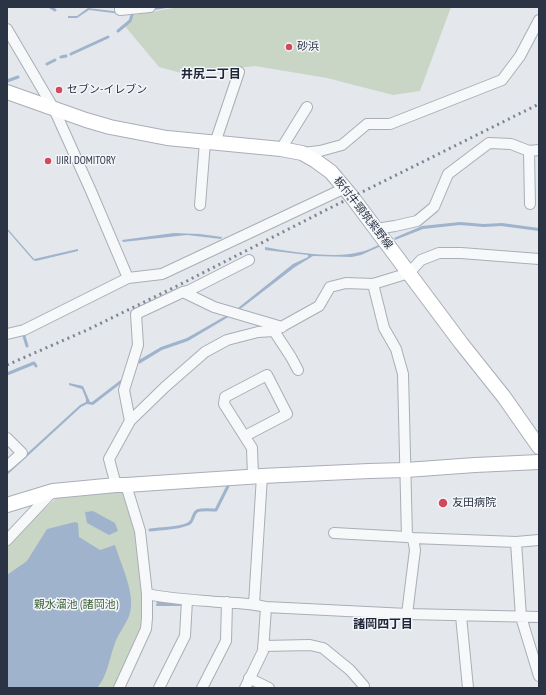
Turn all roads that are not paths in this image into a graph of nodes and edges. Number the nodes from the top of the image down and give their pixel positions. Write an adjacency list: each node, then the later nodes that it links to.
1 (120, 7): 2 (street)
2 (150, 7)
3 (539, 20): 12 (street)
4 (7, 29): 8 (street)
5 (239, 72): 9 (street)
6 (7, 92): 8 (main road, 板付牛頸筑紫野線)
7 (307, 107): 10 (street)
8 (54, 109): 9 (main road, 板付牛頸筑紫野線); 20 (street)
9 (210, 143): 10 (main road, 板付牛頸筑紫野線); 15 (street)
10 (281, 149): 12 (main road, 板付牛頸筑紫野線)
11 (534, 151): 14 (street); 16 (street)
12 (302, 154): 13 (main road, 板付牛頸筑紫野線)
13 (345, 188): 16 (main road, 板付牛頸筑紫野線); 20 (street)
14 (530, 204)
15 (200, 205)
16 (376, 229): 19 (main road, 板付牛頸筑紫野線)
17 (539, 259): 19 (street)
18 (249, 260): 22 (street)
19 (409, 273): 21 (street); 29 (main road, 板付牛頸筑紫野線)
20 (128, 278): 24 (street)
21 (373, 284): 23 (street); 32 (street)
22 (183, 292): 23 (street); 26 (street)
23 (278, 329): 25 (street); 26 (street)
24 (7, 334)
25 (298, 370)
26 (130, 421): 34 (street)
27 (245, 436): 27 (street); 33 (street)
28 (7, 438): 31 (street)
29 (539, 447)
30 (539, 462): 32 (main road)
31 (7, 466)
32 (406, 470): 33 (main road); 38 (street)
33 (257, 476): 34 (main road); 45 (street)
34 (121, 485): 35 (main road); 42 (street)
35 (52, 491): 36 (main road); 39 (street)
36 (7, 505)
37 (334, 533): 38 (street)
38 (410, 538): 41 (street); 47 (street)
39 (7, 540)
40 (539, 540): 41 (street)
41 (516, 542): 49 (street)
42 (147, 594): 43 (street); 55 (street)
43 (187, 600): 44 (street); 56 (street)
44 (227, 602): 45 (street); 57 (street)
45 (254, 604): 46 (street)
46 (266, 607): 47 (street); 51 (street)
47 (407, 614): 48 (street)
48 (461, 616): 49 (street); 60 (street)
49 (521, 617): 50 (street); 52 (street)
50 (539, 617)
51 (263, 646): 53 (street); 54 (street)
52 (539, 676)
53 (249, 678): 58 (street); 59 (street)
54 (366, 687)
55 (119, 688)
56 (159, 688)
57 (202, 688)
58 (245, 688)
59 (269, 688)
60 (468, 688)

